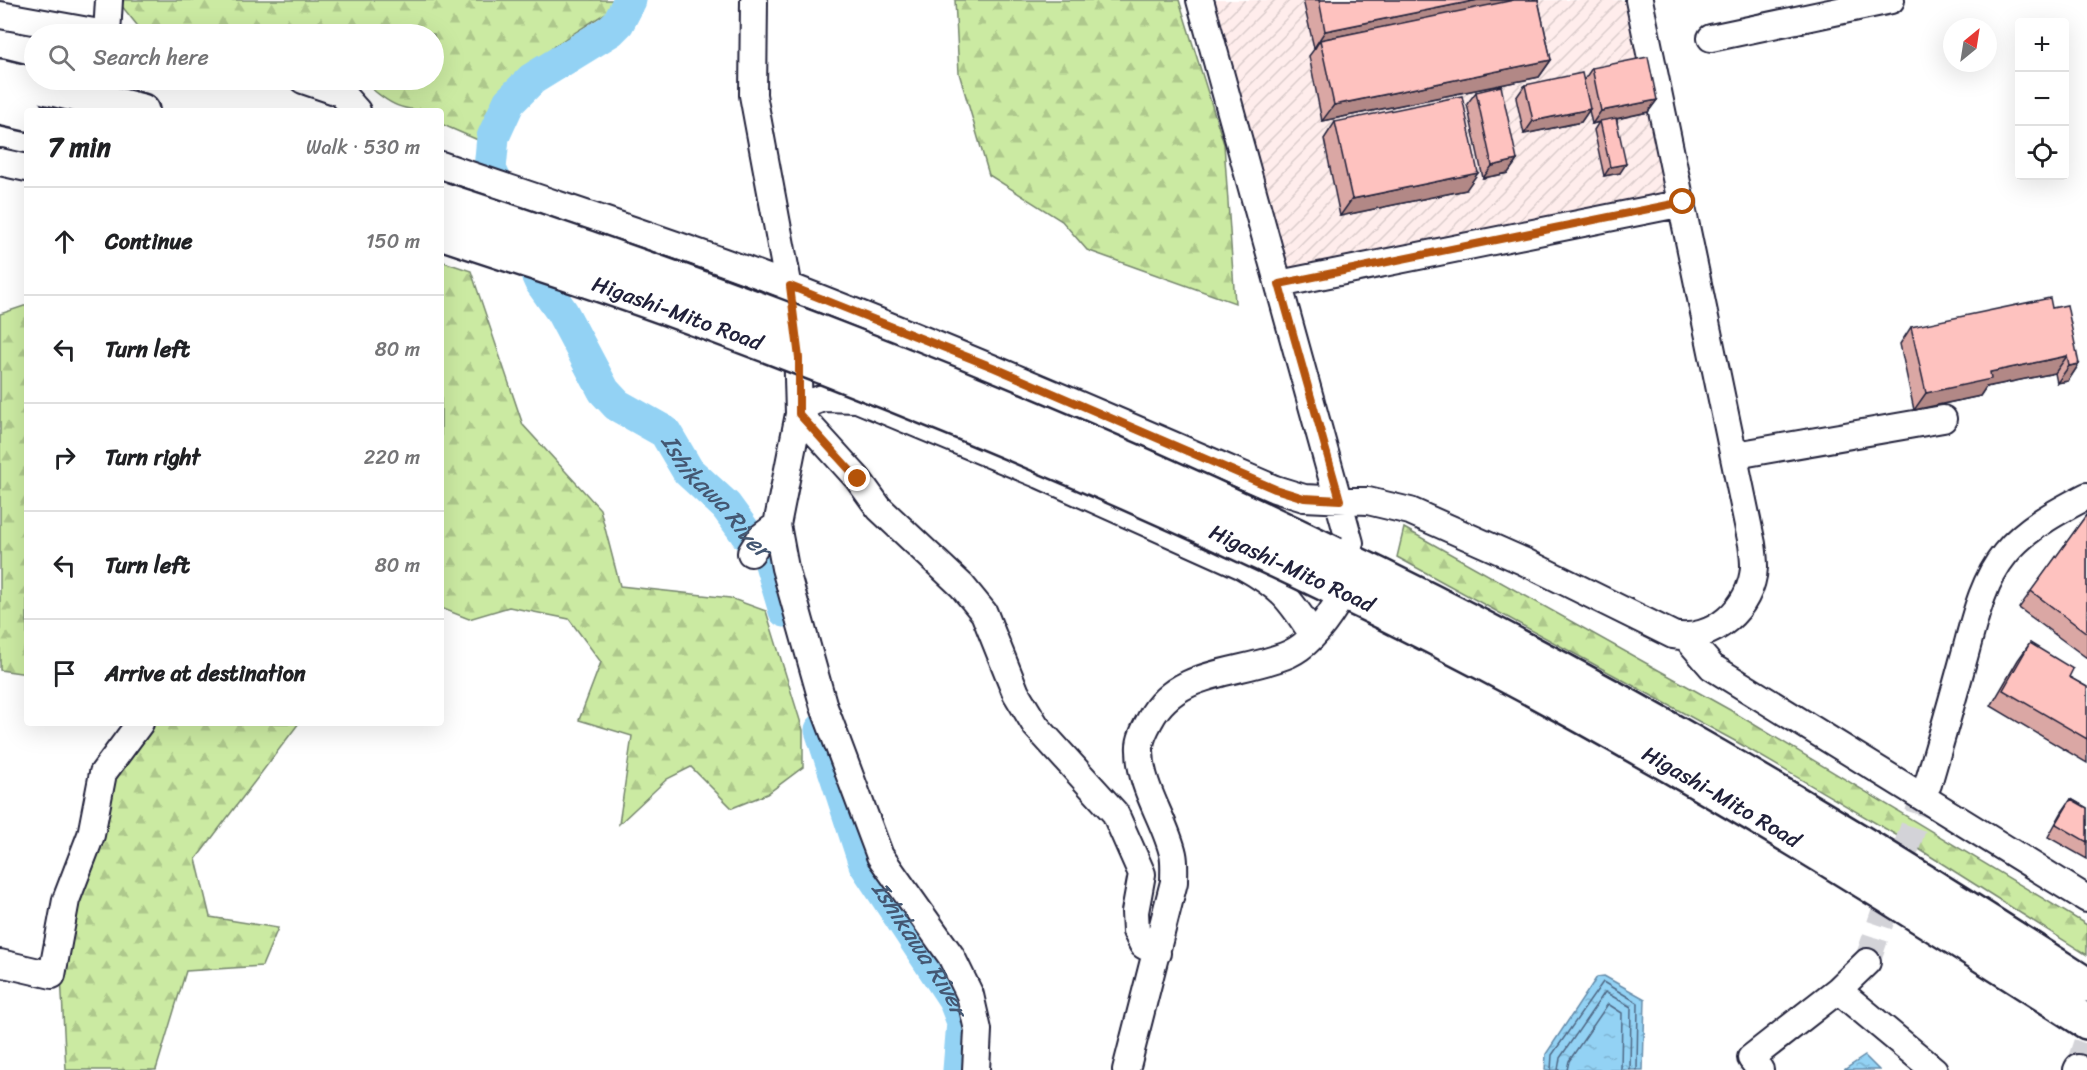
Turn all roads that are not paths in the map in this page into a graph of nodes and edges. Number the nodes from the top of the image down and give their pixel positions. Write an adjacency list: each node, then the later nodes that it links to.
1 (109, 0): 9 (street)
2 (754, 0): 26 (street)
3 (1200, 0): 25 (street)
4 (1640, 0): 23 (street)
5 (1891, 0): 6 (street)
6 (1790, 10): 10 (street)
7 (0, 15): 8 (street)
8 (50, 24)
9 (107, 24)
10 (1711, 38)
11 (0, 76): 12 (highway)
12 (24, 82)
13 (57, 90): 16 (highway)
14 (332, 90): 17 (street)
15 (0, 108): 18 (highway)
16 (130, 108)
17 (354, 108)
18 (24, 113)
19 (0, 162): 20 (street)
20 (24, 167)
21 (445, 167): 26 (street)
22 (444, 200): 32 (highway, Higashi-Mito Road, bridge)
23 (1683, 202): 25 (street); 29 (street)
24 (444, 233): 33 (highway, Higashi-Mito Road, bridge)
25 (1279, 284): 31 (street)
26 (790, 286): 27 (street); 31 (street)
27 (799, 410): 34 (street); 39 (street); 45 (street)
28 (1942, 418): 29 (street)
29 (1736, 455): 35 (street)
30 (2087, 496): 37 (street)
31 (1340, 500): 32 (street); 35 (street)
32 (1343, 548): 42 (highway, Higashi-Mito Road)
33 (1332, 595): 34 (street); 44 (highway, Higashi-Mito Road)
34 (1312, 635): 39 (street)
35 (1687, 638): 38 (street)
36 (138, 726): 41 (street)
37 (1928, 784)
38 (2087, 899)
39 (1157, 953): 46 (street)
40 (1867, 962): 43 (street)
41 (0, 963)
42 (2087, 985)
43 (1838, 990): 47 (street); 48 (street)
44 (2087, 1022)
45 (976, 1070)
46 (1126, 1070)
47 (1760, 1070)
48 (1934, 1070)

